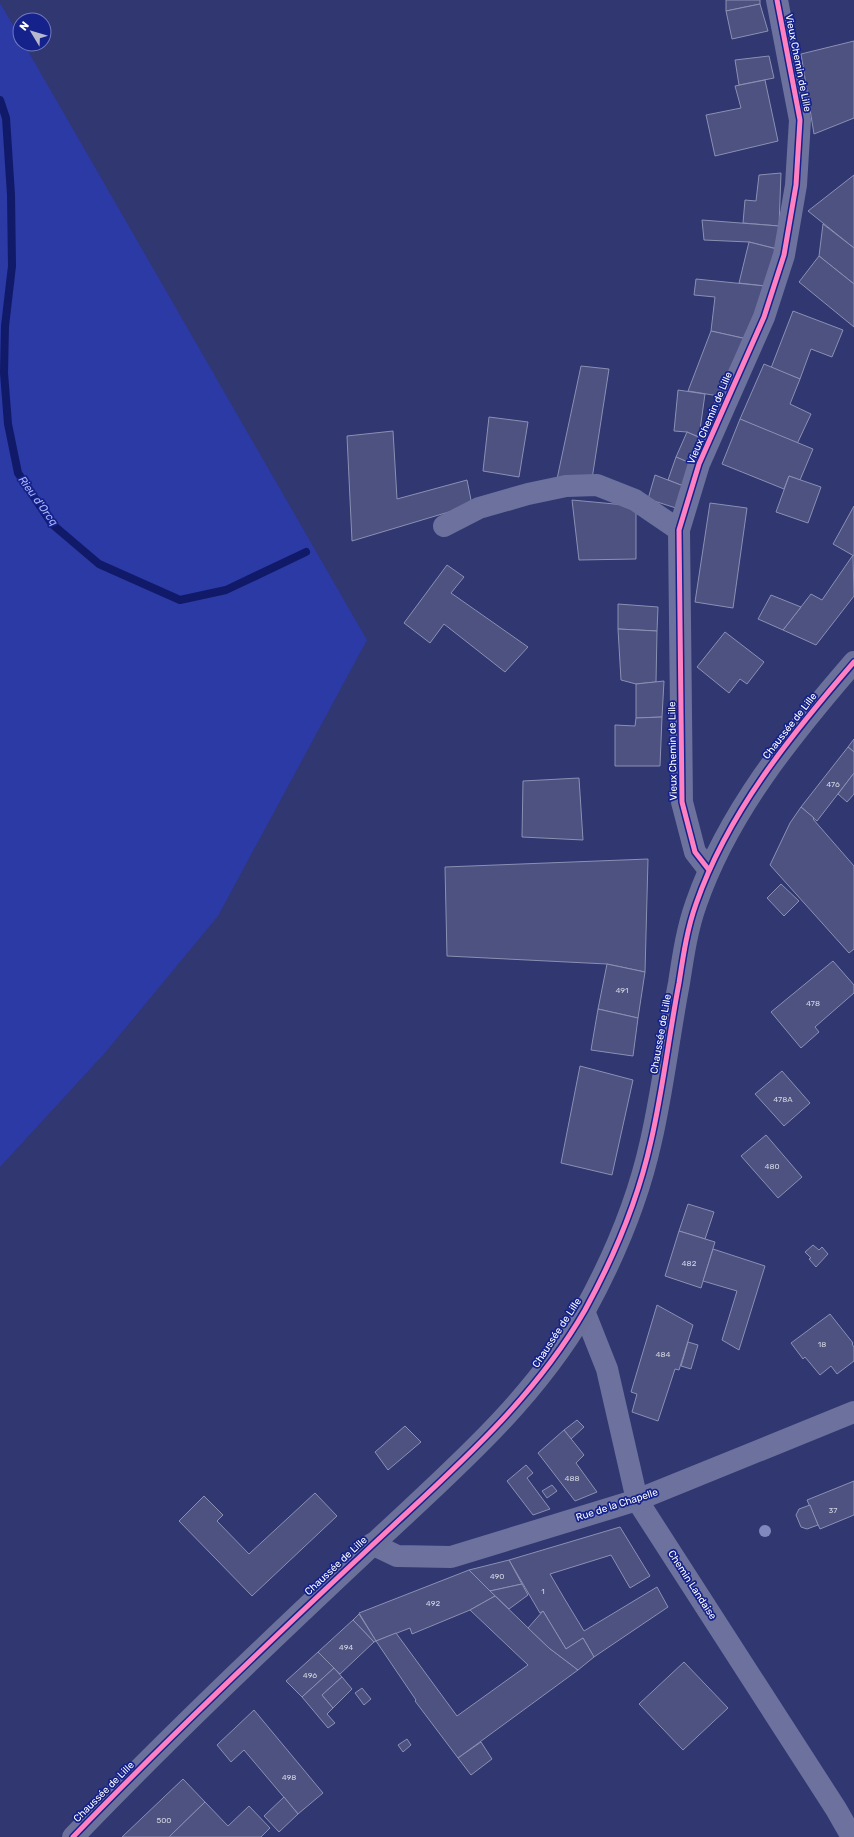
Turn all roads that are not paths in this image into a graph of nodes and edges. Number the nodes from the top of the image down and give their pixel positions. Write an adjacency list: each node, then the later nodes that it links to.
1 (777, 0): 3 (street, Vieux Chemin de Lille)
2 (444, 526): 3 (street)
3 (679, 530): 5 (street, Vieux Chemin de Lille)
4 (854, 662): 5 (main road, Chaussée de Lille)
5 (708, 870): 6 (main road, Chaussée de Lille)
6 (584, 1311): 8 (street, Chemin Landaise); 9 (main road, Chaussée de Lille)
7 (854, 1412): 8 (street, Rue de la Chapelle)
8 (637, 1500): 9 (street, Rue de la Chapelle); 11 (street, Chemin Landaise)
9 (372, 1544): 10 (main road, Chaussée de Lille)
10 (73, 1837)
11 (852, 1837)

